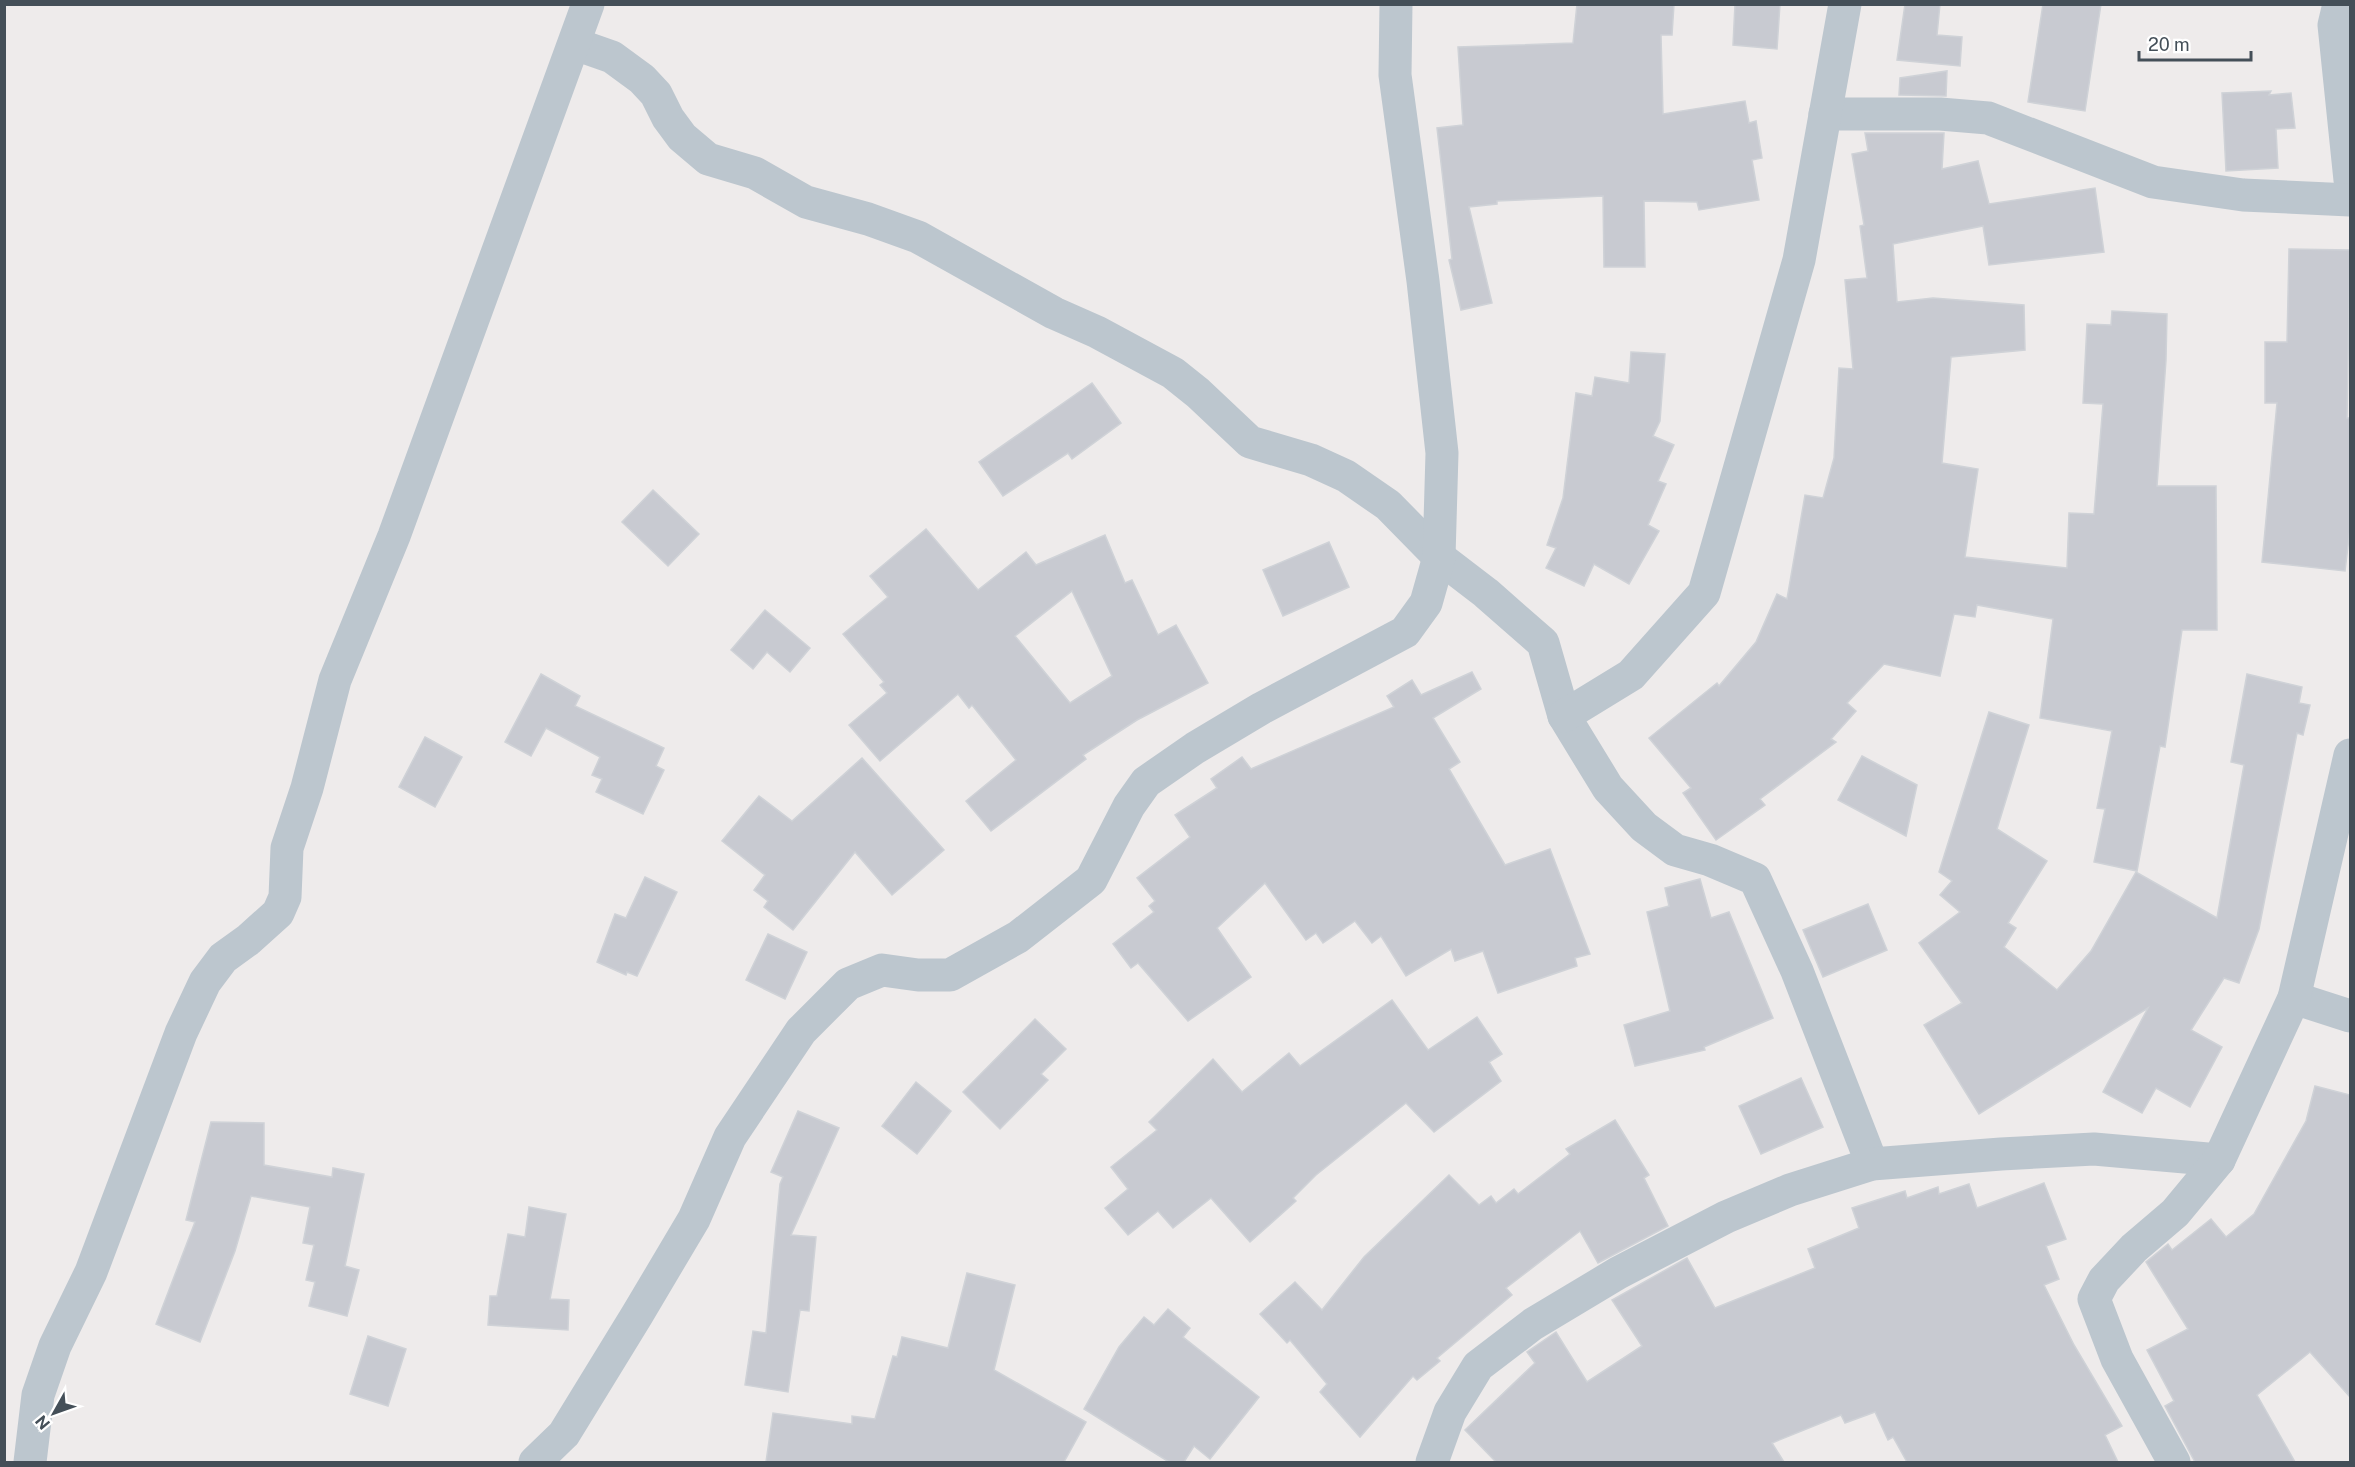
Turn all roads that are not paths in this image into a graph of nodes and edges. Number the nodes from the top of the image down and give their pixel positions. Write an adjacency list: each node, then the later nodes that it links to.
1 (588, 4): 5 (street)
2 (1396, 4): 9 (street)
3 (1845, 4): 6 (street)
4 (2338, 4): 7 (street)
5 (575, 44): 9 (street); 16 (street)
6 (1825, 114): 8 (street); 10 (street)
7 (2350, 180)
8 (2350, 200)
9 (1439, 557): 10 (street); 17 (street)
10 (1564, 716): 15 (street)
11 (2350, 755): 12 (street)
12 (2294, 998): 13 (street); 14 (street)
13 (2350, 1016)
14 (2218, 1160): 15 (street); 19 (street)
15 (1872, 1164): 18 (street)
16 (30, 1462)
17 (535, 1462)
18 (1432, 1462)
19 (2174, 1462)

